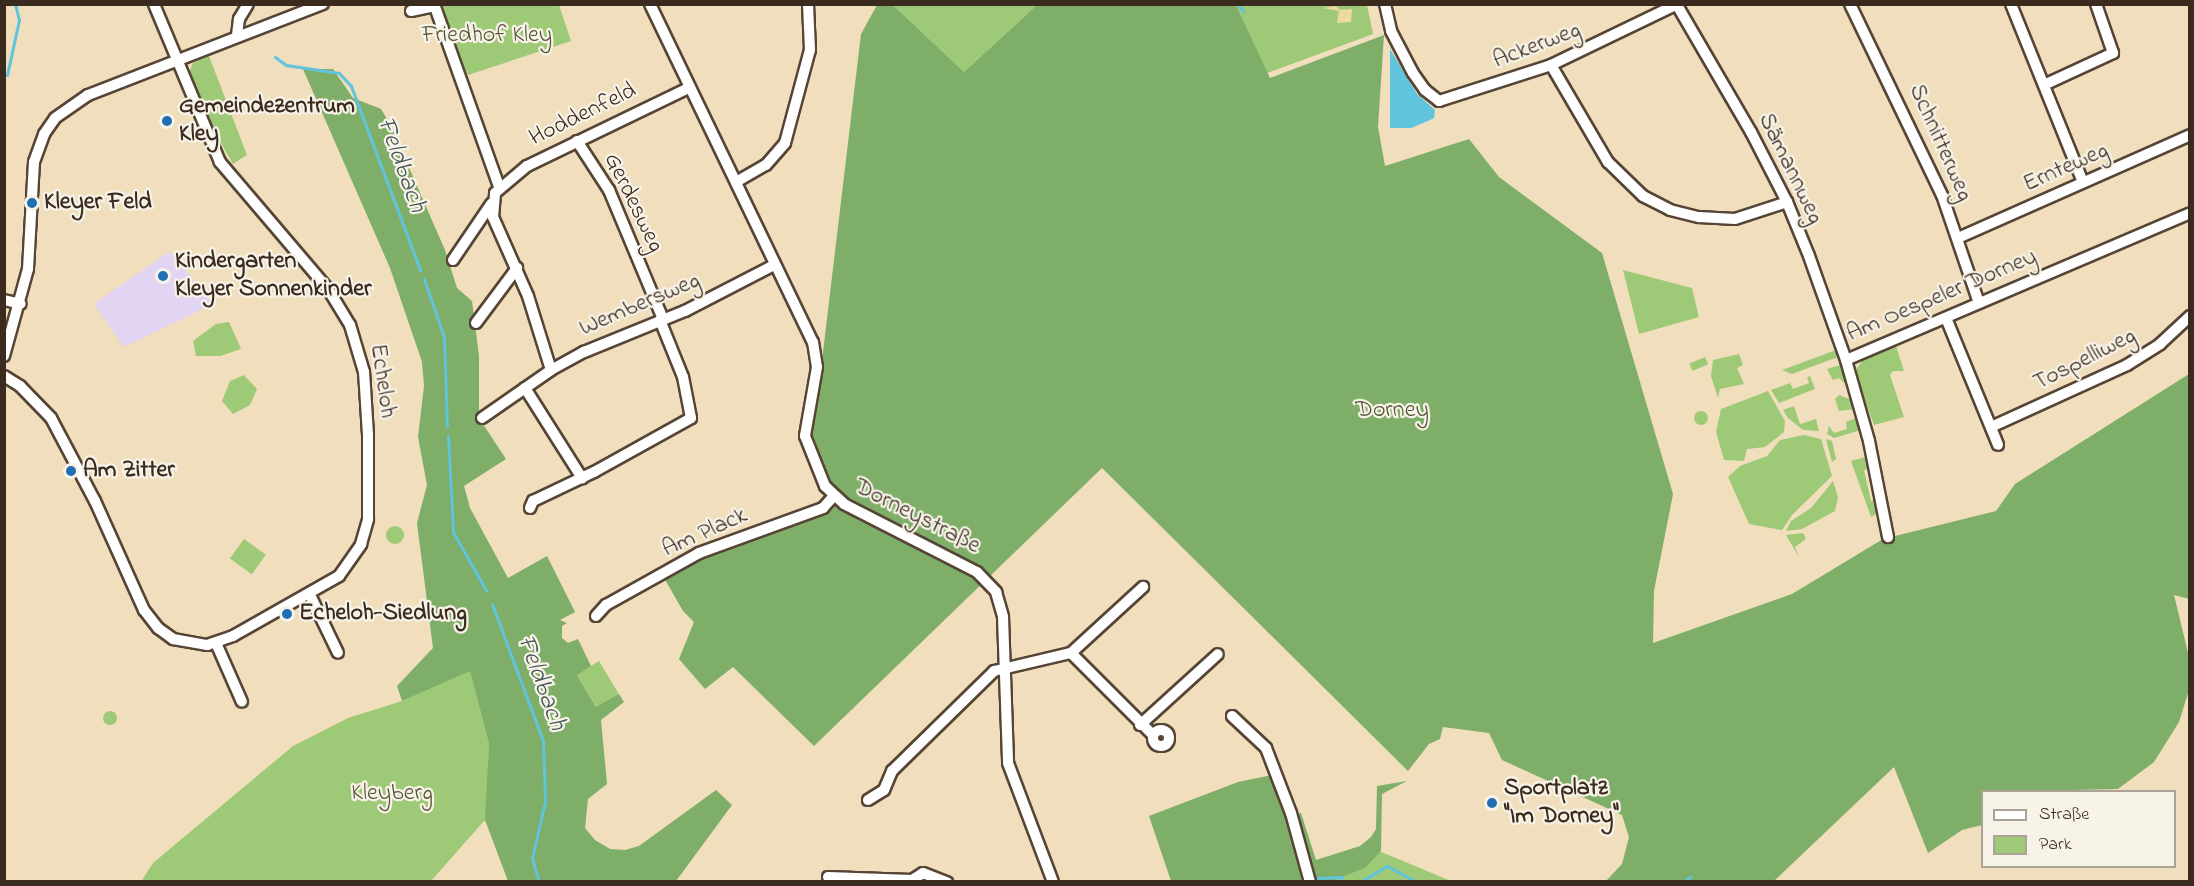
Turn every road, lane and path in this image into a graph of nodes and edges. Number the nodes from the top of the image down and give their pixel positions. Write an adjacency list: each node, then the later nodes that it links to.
1 (154, 4): 14 (street, Echeloh)
2 (249, 4): 13 (street)
3 (323, 4): 13 (street)
4 (650, 4): 17 (street, Dorneystraße)
5 (808, 4): 20 (street)
6 (1385, 4): 15 (street, Ackerweg)
7 (1850, 4): 26 (street, Schnitterweg)
8 (2011, 4): 16 (street)
9 (2096, 4): 16 (street)
10 (434, 5): 12 (street); 22 (street)
11 (1678, 5): 15 (street, Ackerweg); 23 (street, Sämannweg)
12 (411, 11)
13 (237, 35): 14 (street)
14 (176, 61): 32 (street); 50 (street, Echeloh)
15 (1551, 64): 23 (street)
16 (2046, 84): 21 (street)
17 (688, 88): 19 (street, Hoddenfeld); 20 (street, Dorneystraße)
18 (2190, 135): 21 (street, Ernteweg)
19 (577, 141): 22 (street, Hoddenfeld); 35 (street, Gerdesweg)
20 (736, 182): 28 (street, Dorneystraße)
21 (2083, 182): 26 (street, Ernteweg)
22 (499, 187): 24 (street)
23 (1787, 202): 38 (street, Sämannweg)
24 (492, 204): 27 (street); 29 (street)
25 (2190, 213): 31 (street, Am Oespeler Dorney)
26 (1958, 238): 31 (street, Schnitterweg)
27 (453, 261)
28 (774, 265): 35 (street, Wembersweg); 46 (street, Dorneystraße)
29 (517, 268): 36 (street); 39 (street)
30 (4, 300): 32 (street)
31 (1979, 303): 34 (street, Am Oespeler Dorney)
32 (21, 304): 37 (street)
33 (2190, 316): 43 (street, Tospelliweg)
34 (1946, 318): 38 (street, Am Oespeler Dorney); 43 (street)
35 (662, 320): 39 (street, Wembersweg); 45 (street, Gerdesweg)
36 (476, 323)
37 (4, 356)
38 (1846, 360): 48 (street, Am Oespeler Dorney)
39 (551, 370): 41 (street, Wembersweg)
40 (4, 376): 52 (street, Echeloh)
41 (525, 388): 42 (street, Wembersweg); 45 (street)
42 (482, 418)
43 (1990, 427): 44 (street)
44 (1998, 445)
45 (582, 478): 47 (street, Gerdesweg)
46 (833, 497): 51 (street, Am Plack); 56 (street, Dorneystraße)
47 (530, 508)
48 (1888, 537)
49 (1143, 587): 54 (street)
50 (310, 595): 52 (street, Echeloh); 53 (street)
51 (597, 616)
52 (216, 643): 57 (street)
53 (338, 653)
54 (1071, 653): 56 (street); 59 (street)
55 (1218, 654): 59 (street)
56 (1003, 671): 61 (street); 64 (street, Dorneystraße)
57 (242, 702)
58 (1232, 716): 65 (street)
59 (1140, 725): 60 (street)
60 (1153, 735)
61 (868, 800)
62 (828, 878): 63 (street)
63 (947, 882)
64 (1053, 882)
65 (1310, 882)

